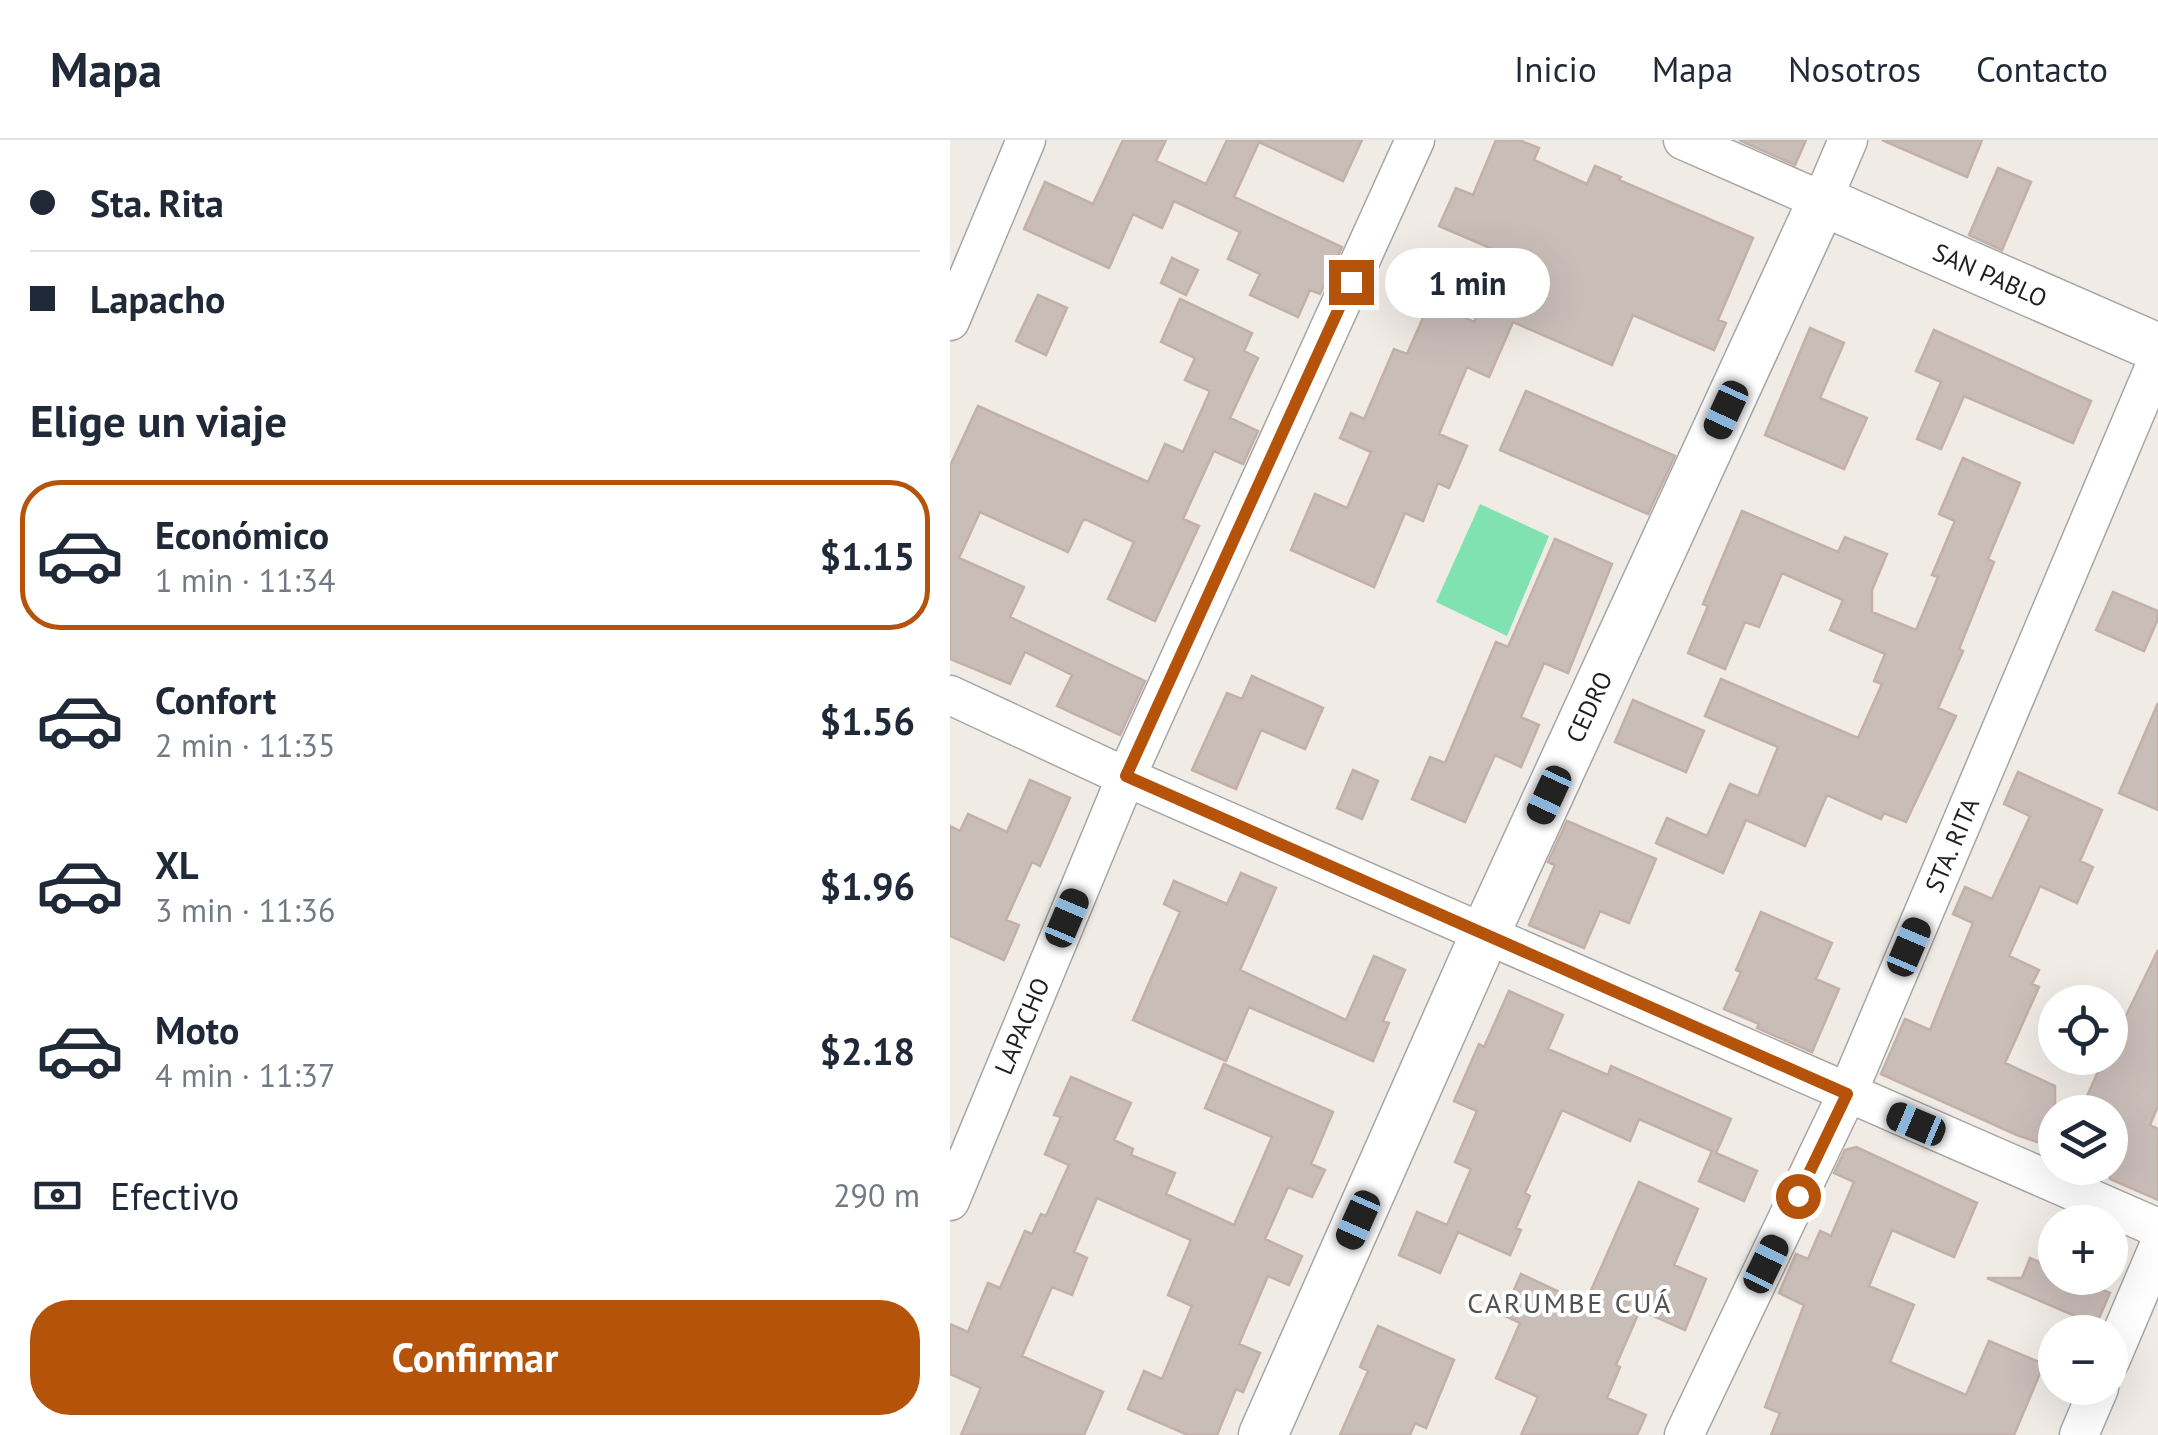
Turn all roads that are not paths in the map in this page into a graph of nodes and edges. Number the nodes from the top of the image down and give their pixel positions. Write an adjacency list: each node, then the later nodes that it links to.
1 (1026, 140): 6 (street)
2 (1415, 140): 10 (street, LAPACHO)
3 (1683, 140): 5 (street)
4 (1848, 140): 5 (street)
5 (1822, 201): 7 (street, SAN PABLO); 11 (street, CEDRO)
6 (950, 321)
7 (2158, 348)
8 (2158, 360): 12 (street, STA. RITA)
9 (950, 695): 10 (street)
10 (1126, 776): 11 (street); 13 (street, LAPACHO)
11 (1485, 934): 12 (street); 18 (street, CEDRO)
12 (1847, 1094): 14 (street); 19 (street, STA. RITA)
13 (950, 1201)
14 (2158, 1228)
15 (2158, 1248): 16 (street)
16 (2128, 1319)
17 (2091, 1405): 20 (street)
18 (1262, 1435)
19 (1684, 1435)
20 (2078, 1435)

